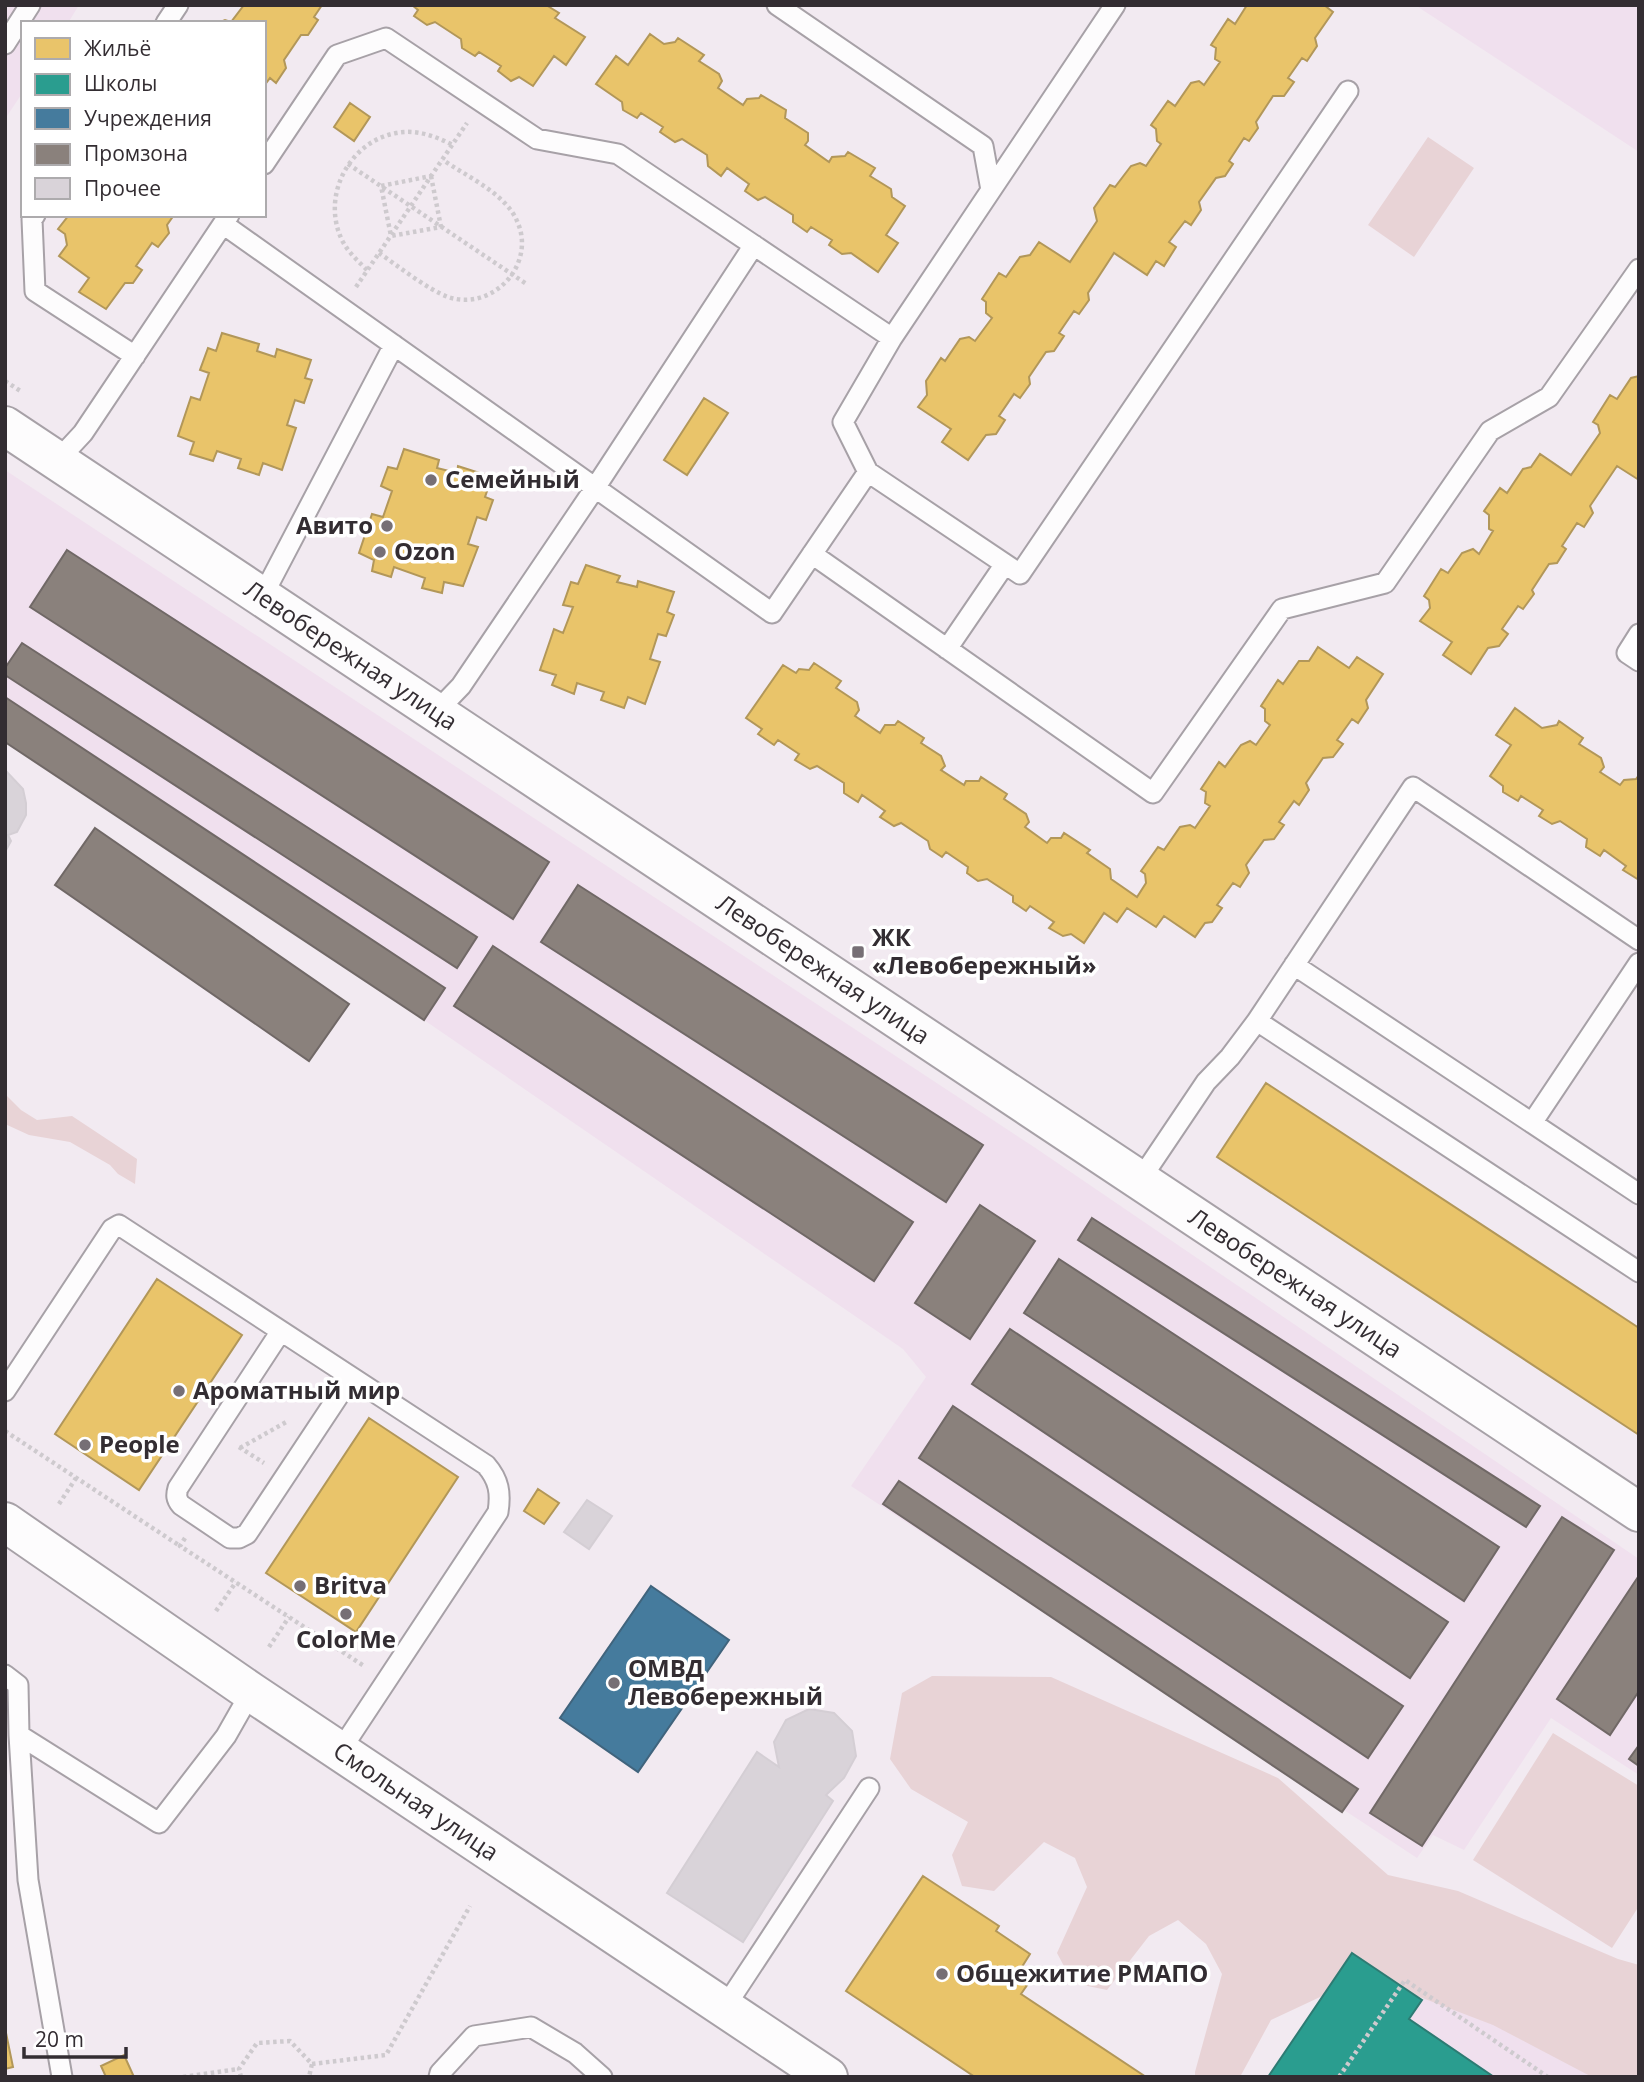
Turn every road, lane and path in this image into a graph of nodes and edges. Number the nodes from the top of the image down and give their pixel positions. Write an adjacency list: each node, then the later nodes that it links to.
1 (30, 5): 6 (lane)
2 (178, 5): 5 (lane)
3 (777, 5): 15 (lane)
4 (1115, 5): 15 (lane)
5 (167, 21)
6 (5, 44)
7 (1348, 91): 36 (lane)
8 (482, 102): 9 (path); 11 (lane); 21 (lane)
9 (453, 145): 10 (path); 12 (path)
10 (443, 160): 13 (path); 25 (path)
11 (266, 161)
12 (348, 164): 14 (path); 24 (path)
13 (431, 176): 14 (path); 16 (path); 19 (path)
14 (381, 186): 16 (path); 20 (path)
15 (991, 190): 28 (lane)
16 (411, 206): 19 (path); 20 (path)
17 (34, 217): 30 (lane)
18 (226, 220): 27 (lane); 30 (lane)
19 (441, 227): 20 (path); 25 (path)
20 (391, 236): 22 (path)
21 (754, 245): 28 (lane); 34 (lane)
22 (379, 253): 24 (path); 25 (path)
23 (1639, 269): 39 (lane)
24 (368, 270): 27 (path)
25 (512, 275): 26 (path)
26 (528, 285)
27 (342, 308): 29 (lane)
28 (892, 338): 33 (lane)
29 (394, 345): 34 (lane); 37 (lane)
30 (135, 356): 32 (lane)
31 (5, 426): 32 (street, Левобережная улица)
32 (57, 461): 37 (street, Левобережная улица)
33 (868, 472): 35 (lane); 36 (lane)
34 (595, 488): 35 (lane); 41 (lane)
35 (812, 554): 39 (lane)
36 (1005, 564): 39 (lane)
37 (262, 597): 41 (street, Левобережная улица)
38 (1639, 634): 40 (lane)
39 (947, 649)
40 (1639, 661)
41 (436, 712): 47 (street, Левобережная улица)
42 (1639, 940): 44 (lane)
43 (1639, 963): 46 (lane)
44 (1294, 965): 45 (lane); 46 (lane)
45 (1257, 1021): 47 (lane); 49 (lane)
46 (1532, 1123): 48 (lane)
47 (1140, 1180): 58 (street, Левобережная улица)
48 (1639, 1194)
49 (1639, 1272)
50 (281, 1331): 51 (lane); 52 (lane); 54 (lane)
51 (351, 1377): 55 (lane); 67 (lane)
52 (5, 1391)
53 (5, 1431): 56 (path)
54 (215, 1431): 55 (path); 59 (lane)
55 (285, 1476): 59 (lane)
56 (76, 1478): 57 (path); 61 (path)
57 (59, 1504)
58 (1639, 1512)
59 (199, 1517): 61 (path)
60 (5, 1522): 68 (street, Смольная улица)
61 (180, 1546): 62 (path)
62 (236, 1582): 63 (path); 64 (path)
63 (216, 1611)
64 (289, 1617): 65 (path); 67 (path)
65 (269, 1647)
66 (5, 1675): 69 (lane)
67 (386, 1681): 70 (lane)
68 (251, 1692): 69 (lane); 70 (street, Смольная улица)
69 (19, 1735): 76 (lane)
70 (340, 1751): 73 (street, Смольная улица)
71 (869, 1788): 73 (lane)
72 (470, 1906): 74 (path)
73 (725, 2007): 82 (street, Смольная улица)
74 (312, 2064): 75 (path); 79 (path)
75 (239, 2069): 77 (path); 78 (path)
76 (62, 2077)
77 (183, 2077)
78 (241, 2077)
79 (309, 2077)
80 (439, 2077): 81 (lane)
81 (602, 2077)
82 (828, 2077)
83 (1339, 2077): 84 (path)
84 (1548, 2077)

